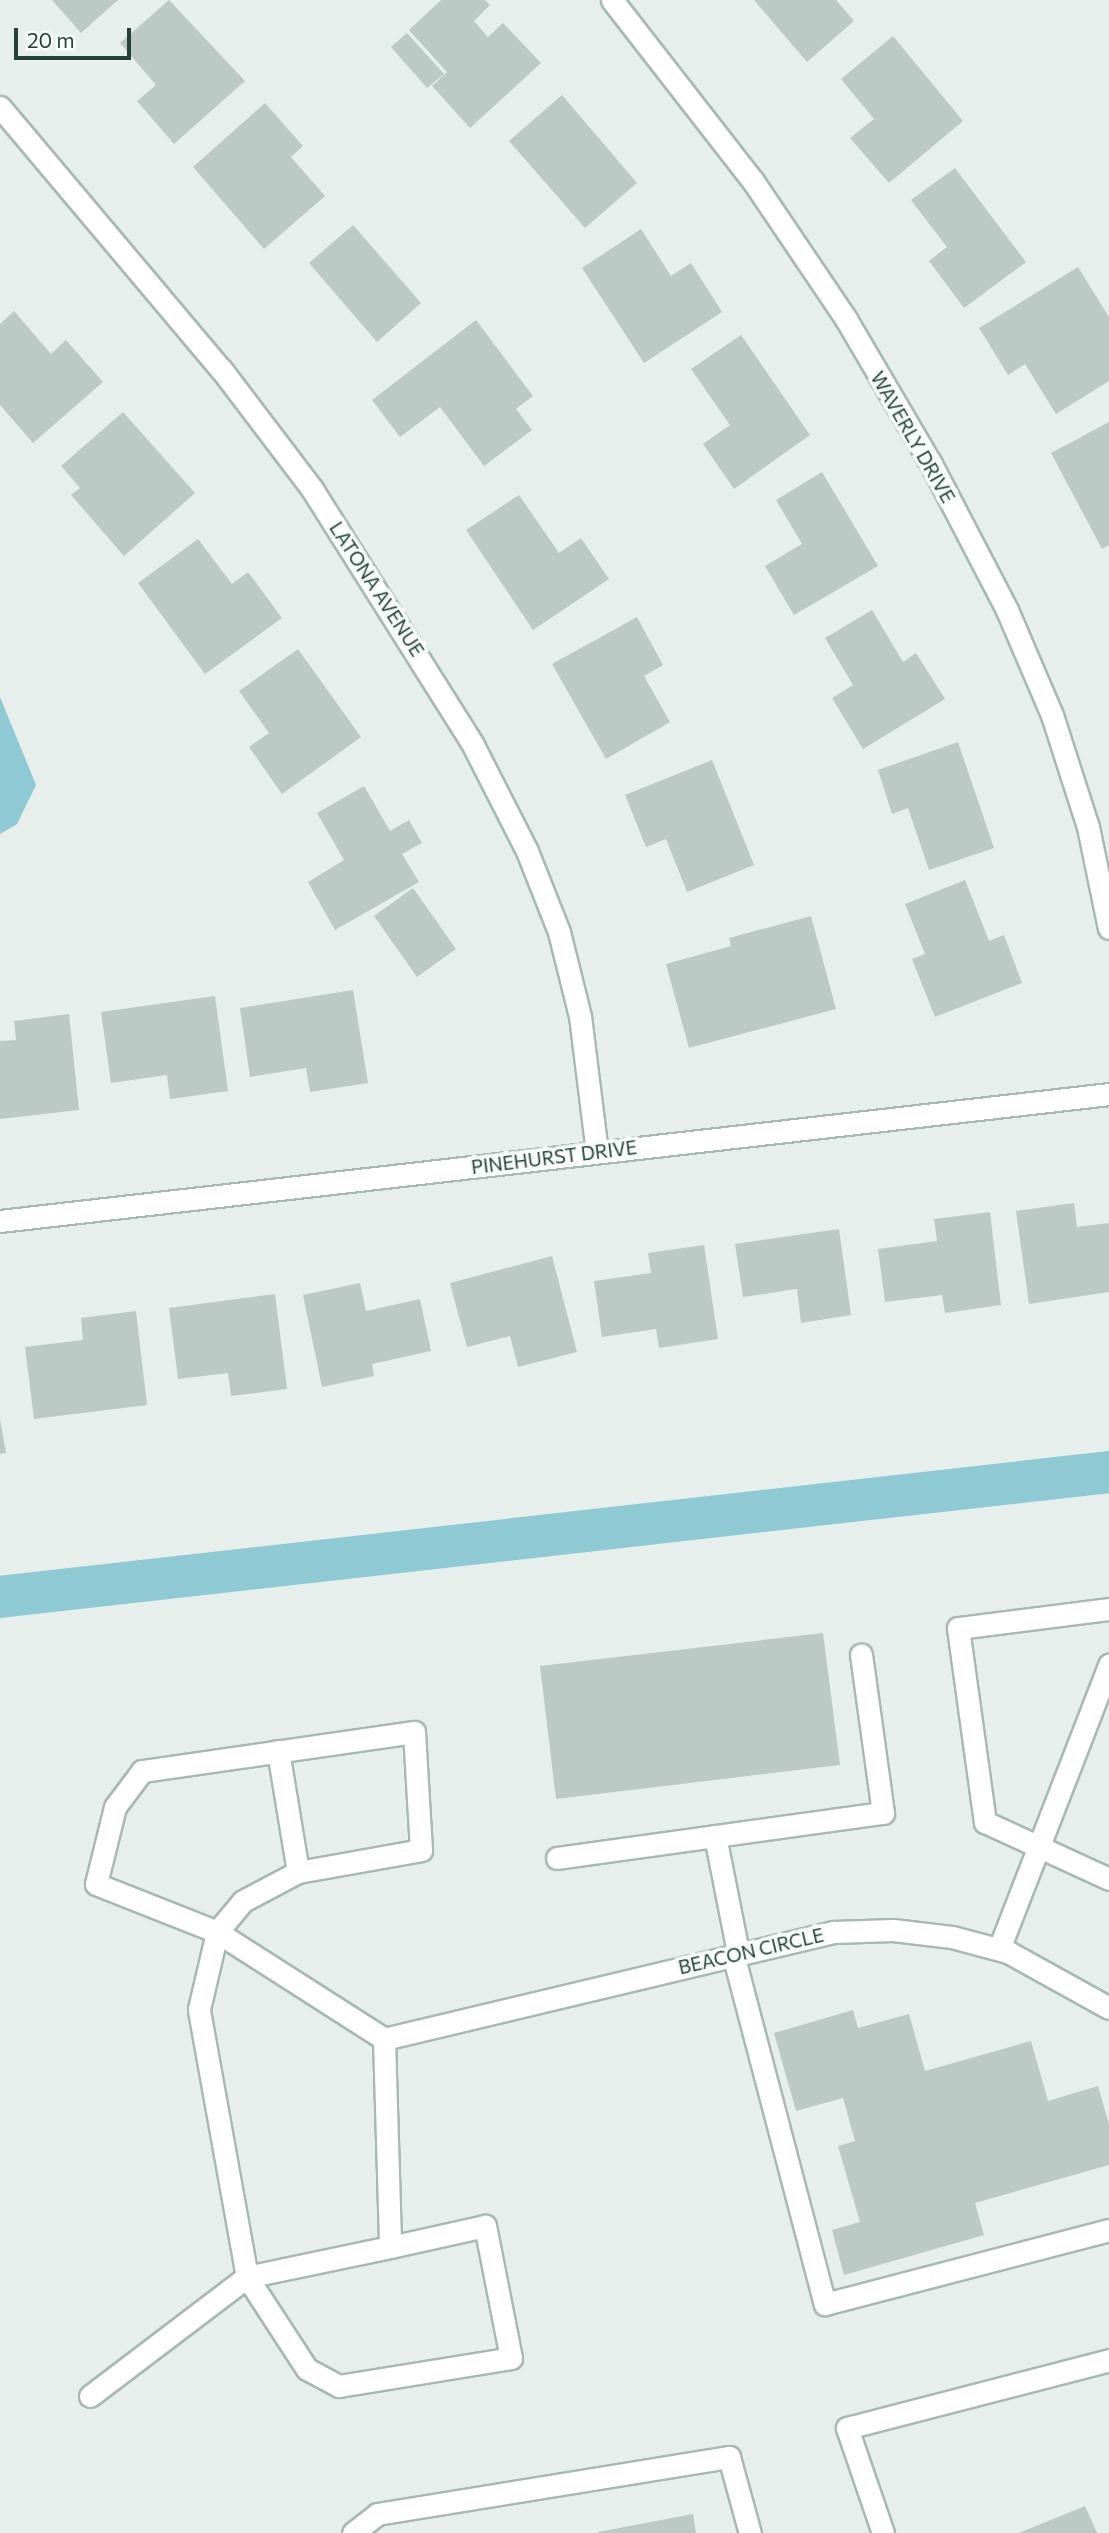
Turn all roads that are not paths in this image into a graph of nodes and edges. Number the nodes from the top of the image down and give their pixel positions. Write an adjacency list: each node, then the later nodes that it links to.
1 (612, 0): 3 (street, WAVERLY DRIVE)
2 (0, 107): 5 (street, LATONA AVENUE)
3 (1109, 928)
4 (1109, 1094): 5 (street, PINEHURST DRIVE)
5 (597, 1152): 6 (street, PINEHURST DRIVE)
6 (0, 1221)
7 (1109, 1609): 12 (street)
8 (861, 1655): 11 (street)
9 (1109, 1665): 12 (street)
10 (278, 1751): 14 (street); 14 (street); 16 (street)
11 (715, 1836): 13 (street); 18 (street)
12 (1037, 1850): 15 (street); 17 (street)
13 (557, 1858)
14 (298, 1872): 16 (street)
15 (1109, 1880)
16 (217, 1932): 20 (street); 23 (street)
17 (999, 1950): 18 (street, BEACON CIRCLE); 19 (street, BEACON CIRCLE)
18 (736, 1953): 20 (street, BEACON CIRCLE); 21 (street)
19 (1109, 2008)
20 (384, 2039): 22 (street)
21 (1109, 2230)
22 (390, 2247): 23 (street); 23 (street)
23 (247, 2277): 25 (street)
24 (1109, 2360): 28 (street)
25 (90, 2396)
26 (353, 2533): 27 (street)
27 (750, 2533)
28 (883, 2533)

